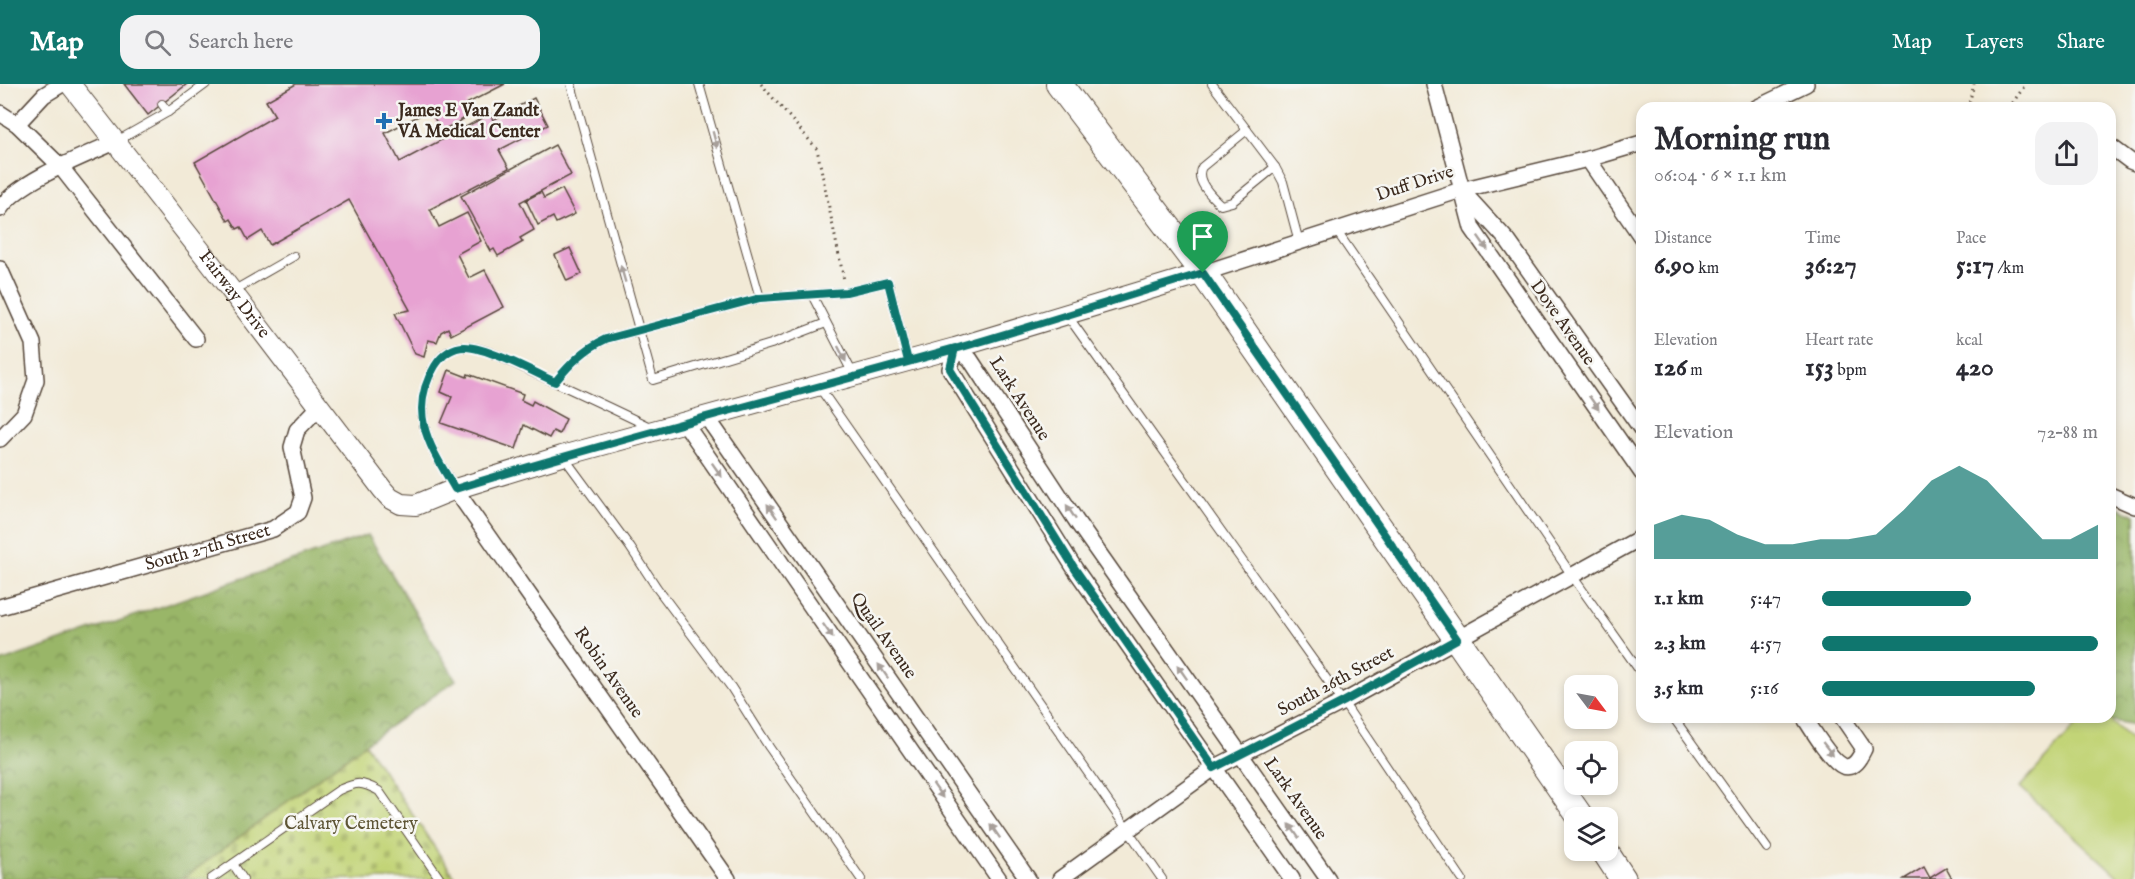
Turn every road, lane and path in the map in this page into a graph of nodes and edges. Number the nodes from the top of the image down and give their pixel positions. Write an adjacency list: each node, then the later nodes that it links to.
1 (62, 84): 19 (street)
2 (70, 84): 21 (street, Fairway Drive)
3 (206, 84): 17 (lane)
4 (570, 84): 43 (lane, one-way to 4)
5 (699, 84): 40 (lane, one-way to 40)
6 (761, 84): 37 (path)
7 (1059, 84): 35 (main road)
8 (1212, 84): 20 (lane)
9 (1434, 84): 28 (street, Dove Avenue)
10 (1806, 84): 13 (street)
11 (1974, 84): 14 (path)
12 (2026, 84): 15 (path)
13 (1768, 102)
14 (1970, 102)
15 (2013, 102)
16 (162, 104): 17 (lane)
17 (168, 112): 21 (lane)
18 (0, 113): 19 (street)
19 (17, 124): 26 (street)
20 (1247, 130): 27 (lane); 27 (lane)
21 (115, 142): 26 (street); 36 (street, Fairway Drive)
22 (1636, 145): 24 (street, Duff Drive)
23 (2116, 150): 25 (street)
24 (1588, 159): 28 (street, Duff Drive); 30 (street)
25 (2135, 163)
26 (60, 166): 29 (street); 44 (street)
27 (1275, 166): 32 (lane)
28 (1461, 189): 31 (street, Duff Drive); 53 (street, Dove Avenue); 57 (street, Dove Avenue, one-way to 57)
29 (0, 209)
30 (1636, 229)
31 (1336, 230): 32 (street, Duff Drive); 62 (lane)
32 (1299, 242): 35 (street, Duff Drive)
33 (294, 256): 36 (lane)
34 (0, 270): 38 (street)
35 (1203, 273): 41 (street); 64 (main road)
36 (231, 291): 50 (street, Fairway Drive)
37 (846, 292): 39 (lane); 46 (lane)
38 (6, 295): 55 (street)
39 (812, 295): 40 (lane); 42 (lane)
40 (760, 298): 43 (lane)
41 (1067, 315): 45 (street); 66 (lane)
42 (826, 322): 43 (lane); 47 (lane, one-way to 47)
43 (639, 330): 48 (lane)
44 (196, 339)
45 (955, 348): 46 (street); 72 (street, Lark Avenue, one-way to 45); 73 (street)
46 (908, 361): 47 (street)
47 (854, 376): 49 (street)
48 (555, 382): 54 (lane); 58 (lane)
49 (818, 386): 51 (street); 75 (lane)
50 (319, 407): 58 (street, Fairway Drive); 63 (street, South 27th Street)
51 (706, 416): 52 (street); 70 (street, Quail Avenue, one-way to 51)
52 (684, 422): 54 (street); 71 (street, one-way to 71)
53 (1636, 422)
54 (656, 430): 56 (street)
55 (0, 439)
56 (562, 456): 58 (street); 83 (lane)
57 (1636, 464)
58 (455, 489): 82 (street, Robin Avenue)
59 (2116, 498): 60 (street)
60 (2135, 506)
61 (1636, 540): 62 (street, South 26th Street)
62 (1573, 577): 64 (street, South 26th Street); 65 (lane)
63 (0, 607)
64 (1457, 639): 66 (street, South 26th Street); 74 (main road)
65 (1636, 666)
66 (1343, 702): 72 (street, South 26th Street); 90 (lane)
67 (1677, 723): 76 (lane)
68 (1808, 723): 69 (street, one-way to 69)
69 (1846, 723)
70 (930, 738): 71 (street); 85 (street, Quail Avenue, one-way to 70)
71 (911, 752): 84 (street, one-way to 84)
72 (1240, 754): 73 (street, South 26th Street); 89 (street, Lark Avenue, one-way to 72)
73 (1214, 768): 75 (street, South 26th Street); 88 (street)
74 (1573, 807)
75 (1128, 830): 86 (street, South 26th Street); 87 (lane)
76 (1767, 848)
77 (1611, 861): 91 (main road)
78 (233, 864): 79 (lane); 80 (lane); 81 (lane)
79 (211, 879)
80 (243, 879)
81 (440, 879)
82 (728, 879)
83 (861, 879)
84 (999, 879)
85 (1028, 879)
86 (1060, 879)
87 (1162, 879)
88 (1292, 879)
89 (1328, 879)
90 (1462, 879)
91 (1623, 879)

